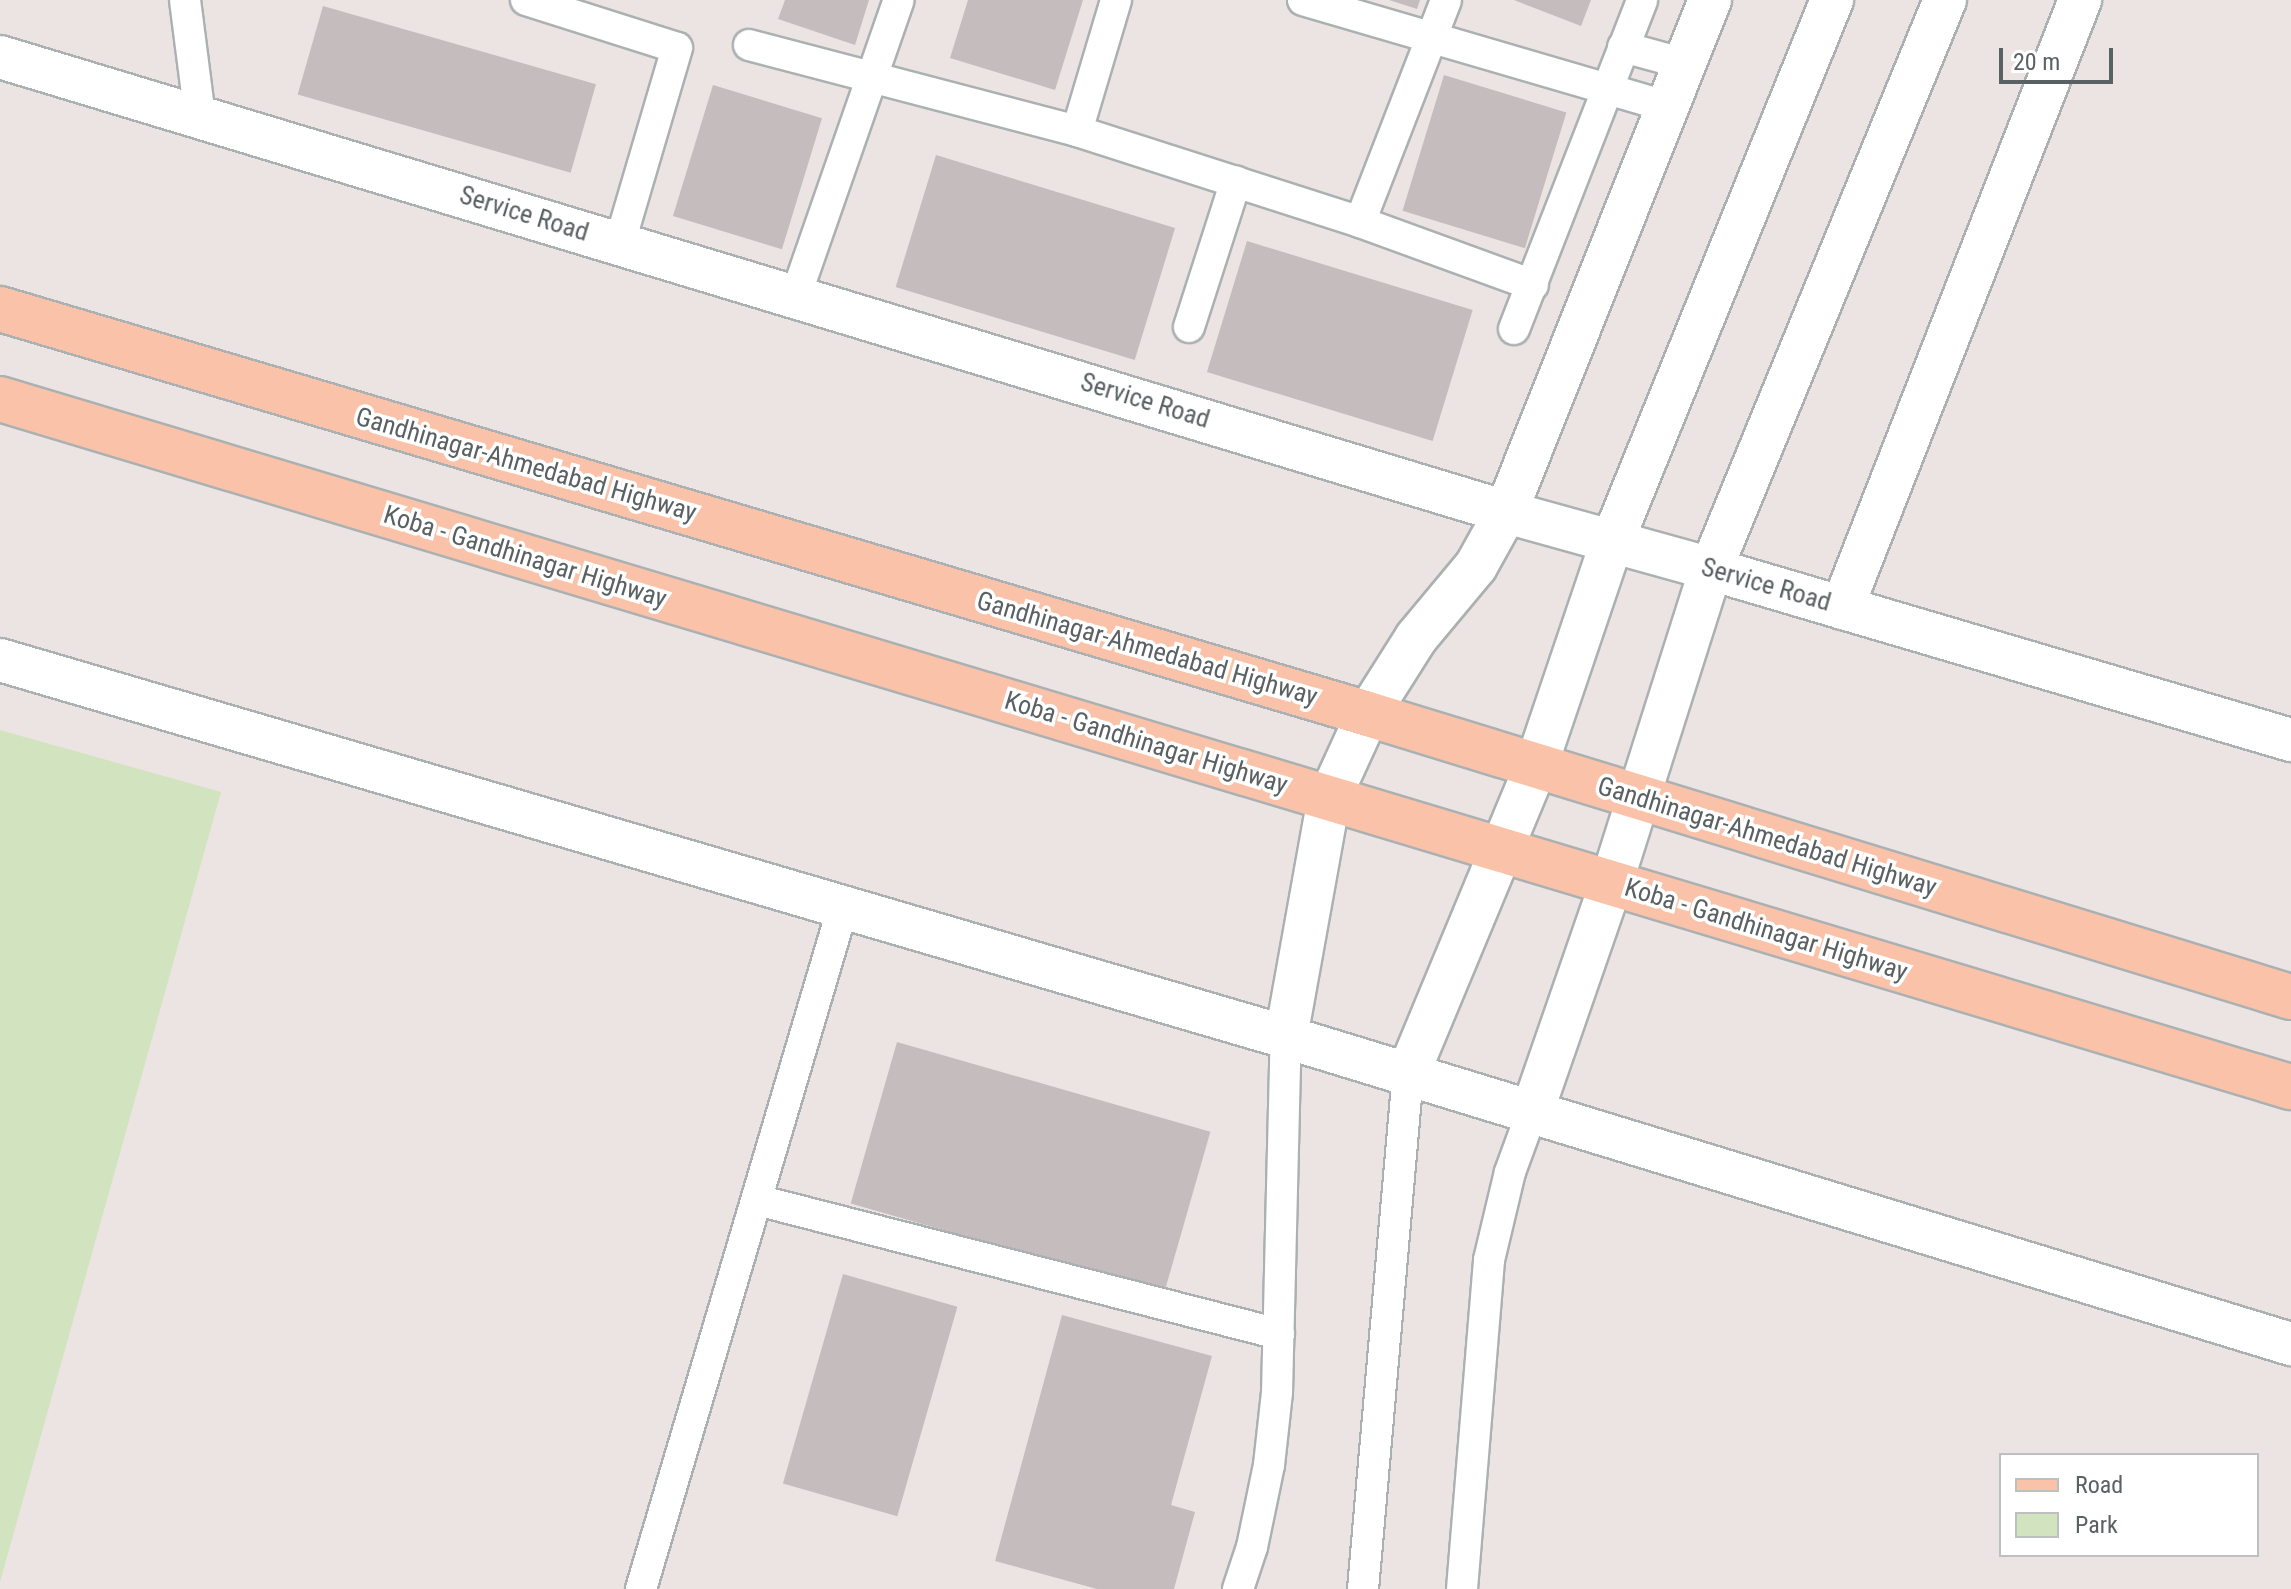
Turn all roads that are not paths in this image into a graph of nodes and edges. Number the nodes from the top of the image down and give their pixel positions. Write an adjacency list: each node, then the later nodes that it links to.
1 (185, 0): 21 (street)
2 (526, 0): 12 (street)
3 (899, 0): 18 (street)
4 (1116, 0): 22 (street)
5 (1303, 0): 13 (street)
6 (1446, 0): 13 (street)
7 (1642, 0): 15 (street)
8 (1710, 0): 17 (street)
9 (1832, 0): 33 (street)
10 (1945, 0): 34 (street)
11 (2080, 0): 35 (street)
12 (573, 6): 25 (street)
13 (1431, 36): 19 (street); 24 (street)
14 (749, 45): 18 (street)
15 (1623, 47): 17 (street); 19 (street)
16 (0, 57): 21 (street, Service Road)
17 (1685, 64): 20 (street)
18 (872, 78): 22 (street); 27 (street)
19 (1606, 92): 20 (street); 26 (street)
20 (1668, 107): 32 (street)
21 (200, 117): 25 (street, Service Road)
22 (1077, 131): 23 (street)
23 (1236, 181): 24 (street); 29 (street)
24 (1360, 222): 26 (street)
25 (620, 242): 27 (street, Service Road)
26 (1533, 285): 30 (street)
27 (796, 295): 32 (street, Service Road)
28 (0, 309): 37 (main road, Gandhinagar-Ahmedabad Highway)
29 (1189, 327)
30 (1514, 329)
31 (0, 399): 41 (main road, Koba - Gandhinagar Highway)
32 (1506, 512): 33 (street, Service Road); 37 (street)
33 (1612, 542): 34 (street, Service Road); 39 (street)
34 (1711, 569): 35 (street, Service Road); 40 (street)
35 (1842, 608): 38 (street, Service Road)
36 (0, 660): 44 (street)
37 (1368, 714): 39 (main road, Gandhinagar-Ahmedabad Highway); 41 (street)
38 (2291, 740)
39 (1536, 766): 40 (main road, Gandhinagar-Ahmedabad Highway); 42 (street)
40 (1638, 797): 43 (street); 45 (main road, Gandhinagar-Ahmedabad Highway)
41 (1329, 799): 42 (main road, Koba - Gandhinagar Highway); 46 (street)
42 (1501, 850): 43 (main road, Koba - Gandhinagar Highway); 47 (street)
43 (1611, 884): 48 (main road, Koba - Gandhinagar Highway); 49 (street)
44 (843, 907): 46 (street); 50 (street)
45 (2291, 997)
46 (1286, 1037): 47 (street); 51 (street)
47 (1408, 1074): 49 (street); 55 (street)
48 (2291, 1087)
49 (1532, 1112): 52 (street); 56 (street)
50 (757, 1200): 51 (street); 53 (street)
51 (1279, 1334): 54 (street)
52 (2291, 1344)
53 (641, 1589)
54 (1238, 1589)
55 (1363, 1589)
56 (1462, 1589)

